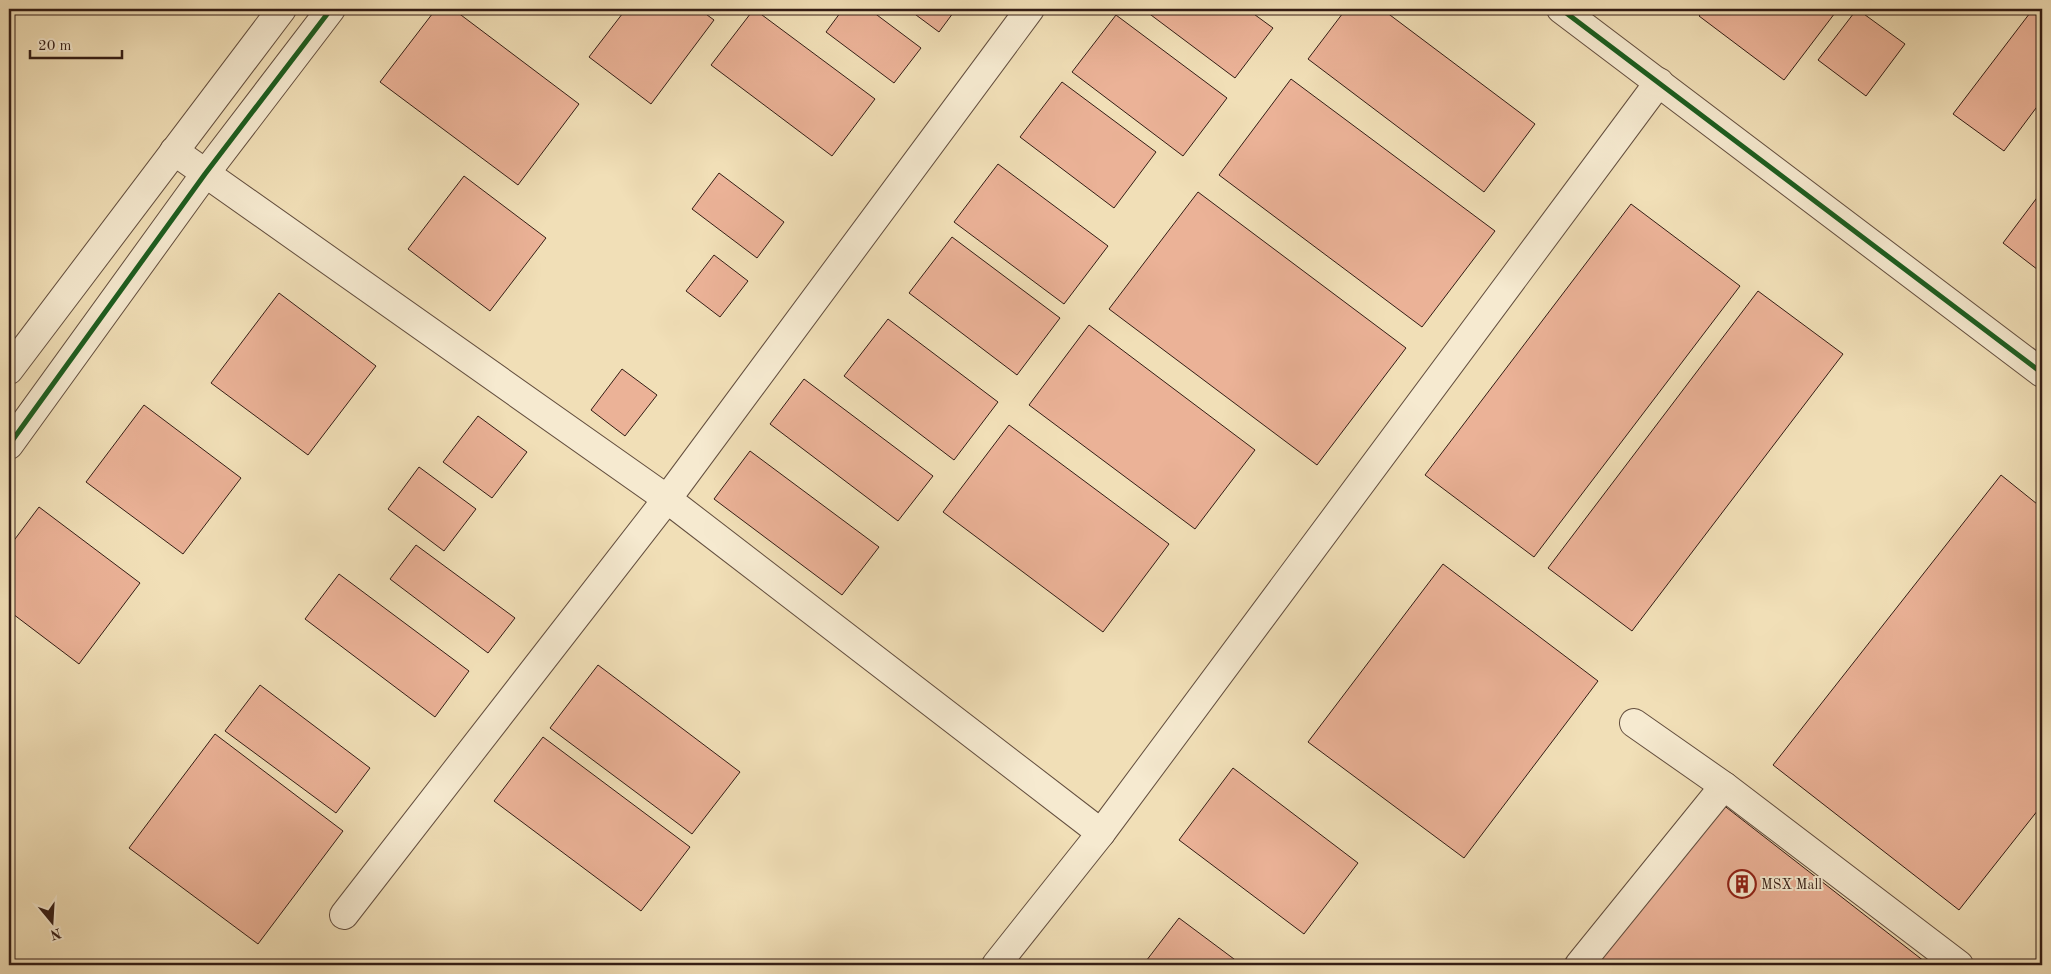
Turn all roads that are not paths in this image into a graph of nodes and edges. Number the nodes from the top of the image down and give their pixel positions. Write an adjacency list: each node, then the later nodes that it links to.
1 (282, 9): 6 (street)
2 (331, 9): 7 (street)
3 (1030, 9): 11 (street)
4 (1561, 9): 5 (street)
5 (1659, 82): 9 (street); 14 (street)
6 (174, 151): 7 (street); 8 (street)
7 (205, 174): 10 (street); 11 (street)
8 (9, 370)
9 (2042, 373)
10 (9, 445)
11 (667, 499): 14 (street); 15 (street)
12 (1634, 723): 13 (street)
13 (1724, 786): 17 (street); 18 (street)
14 (1101, 833): 16 (street)
15 (344, 915)
16 (996, 965)
17 (1579, 965)
18 (1959, 965)

